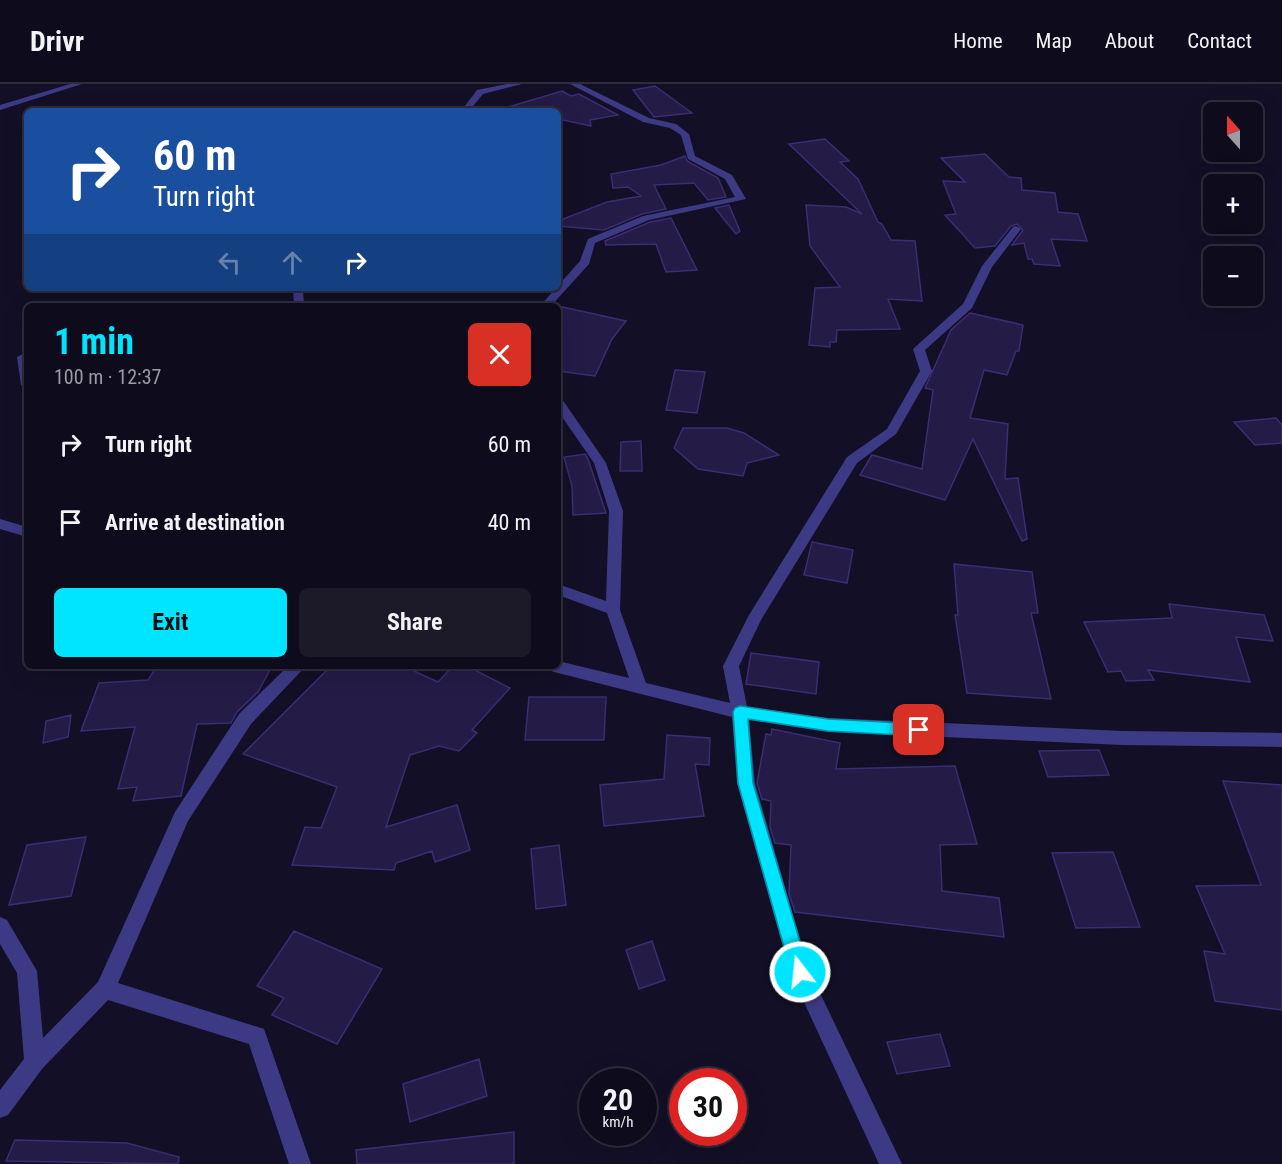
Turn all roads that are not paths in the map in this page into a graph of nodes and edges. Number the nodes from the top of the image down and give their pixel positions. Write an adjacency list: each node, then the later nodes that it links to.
1 (78, 84): 4 (street)
2 (518, 84): 5 (street)
3 (574, 84): 7 (street)
4 (0, 108)
5 (467, 108)
6 (1016, 229): 20 (street)
7 (561, 288)
8 (559, 291): 9 (street)
9 (548, 303)
10 (23, 357): 11 (street)
11 (24, 364)
12 (561, 406): 16 (street)
13 (0, 524): 14 (street)
14 (24, 531)
15 (561, 590): 16 (street)
16 (613, 610): 19 (street)
17 (561, 668): 19 (street)
18 (295, 669): 23 (street)
19 (640, 687): 20 (street)
20 (740, 712): 21 (street); 27 (street)
21 (1282, 740)
22 (0, 926): 24 (street)
23 (105, 989): 24 (street); 26 (street)
24 (34, 1062): 25 (street)
25 (0, 1107)
26 (300, 1164)
27 (891, 1164)

